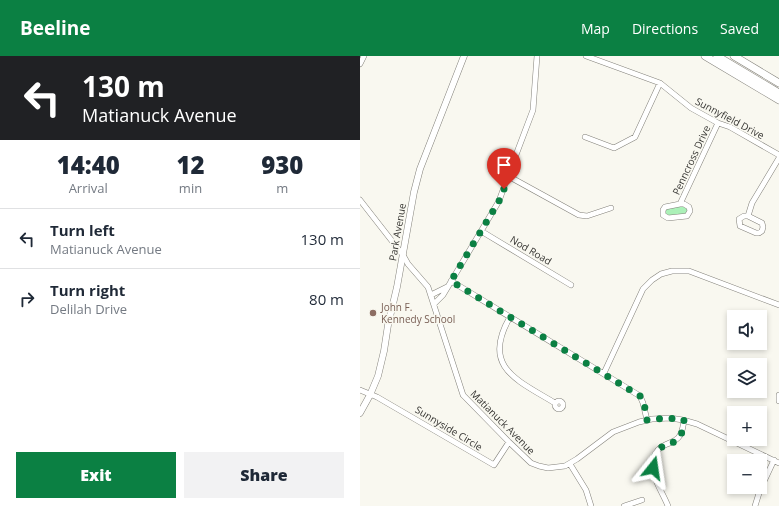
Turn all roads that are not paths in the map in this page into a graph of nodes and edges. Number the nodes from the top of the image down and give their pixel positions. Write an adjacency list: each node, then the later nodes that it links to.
1 (364, 56): 9 (street)
2 (464, 56): 24 (main road, Park Avenue)
3 (537, 56): 18 (street)
4 (586, 56): 10 (street, Sunnyfield Drive)
5 (705, 56): 14 (highway)
6 (717, 56): 13 (highway)
7 (723, 56): 12 (highway)
8 (734, 56): 11 (highway)
9 (360, 64)
10 (660, 83): 15 (street, Sunnyfield Drive); 16 (street)
11 (779, 83)
12 (779, 90)
13 (779, 93)
14 (779, 100)
15 (718, 123): 17 (street, Sunnyfield Drive); 20 (street, Penncross Drive)
16 (585, 137)
17 (779, 157): 22 (street)
18 (508, 176): 21 (street); 23 (street)
19 (360, 200): 24 (street, Matianuck Avenue)
20 (680, 204): 20 (street, Penncross Drive)
21 (611, 208)
22 (748, 216): 22 (street)
23 (481, 231): 25 (street); 26 (street, Nod Road)
24 (402, 255): 28 (street, Matianuck Avenue); 34 (main road, Park Avenue)
25 (451, 281): 27 (street); 31 (street)
26 (572, 285)
27 (447, 287): 28 (street); 29 (street)
28 (431, 295): 29 (street, Matianuck Avenue)
29 (434, 304): 41 (street, Matianuck Avenue)
30 (779, 305): 32 (street)
31 (510, 316): 32 (street); 37 (street)
32 (604, 373): 39 (street)
33 (360, 390): 34 (street)
34 (370, 395): 38 (main road, Park Avenue); 41 (street, Sunnyside Circle)
35 (779, 395): 36 (street)
36 (779, 401)
37 (555, 403)
38 (360, 414)
39 (647, 420): 40 (street, Matianuck Avenue); 43 (street, Matianuck Avenue)
40 (684, 420): 42 (street, Matianuck Avenue); 47 (street)
41 (509, 442): 43 (street, Matianuck Avenue)
42 (777, 461): 48 (street)
43 (570, 464): 45 (street)
44 (642, 500): 46 (street)
45 (591, 506)
46 (624, 506)
47 (668, 506)
48 (755, 506)

